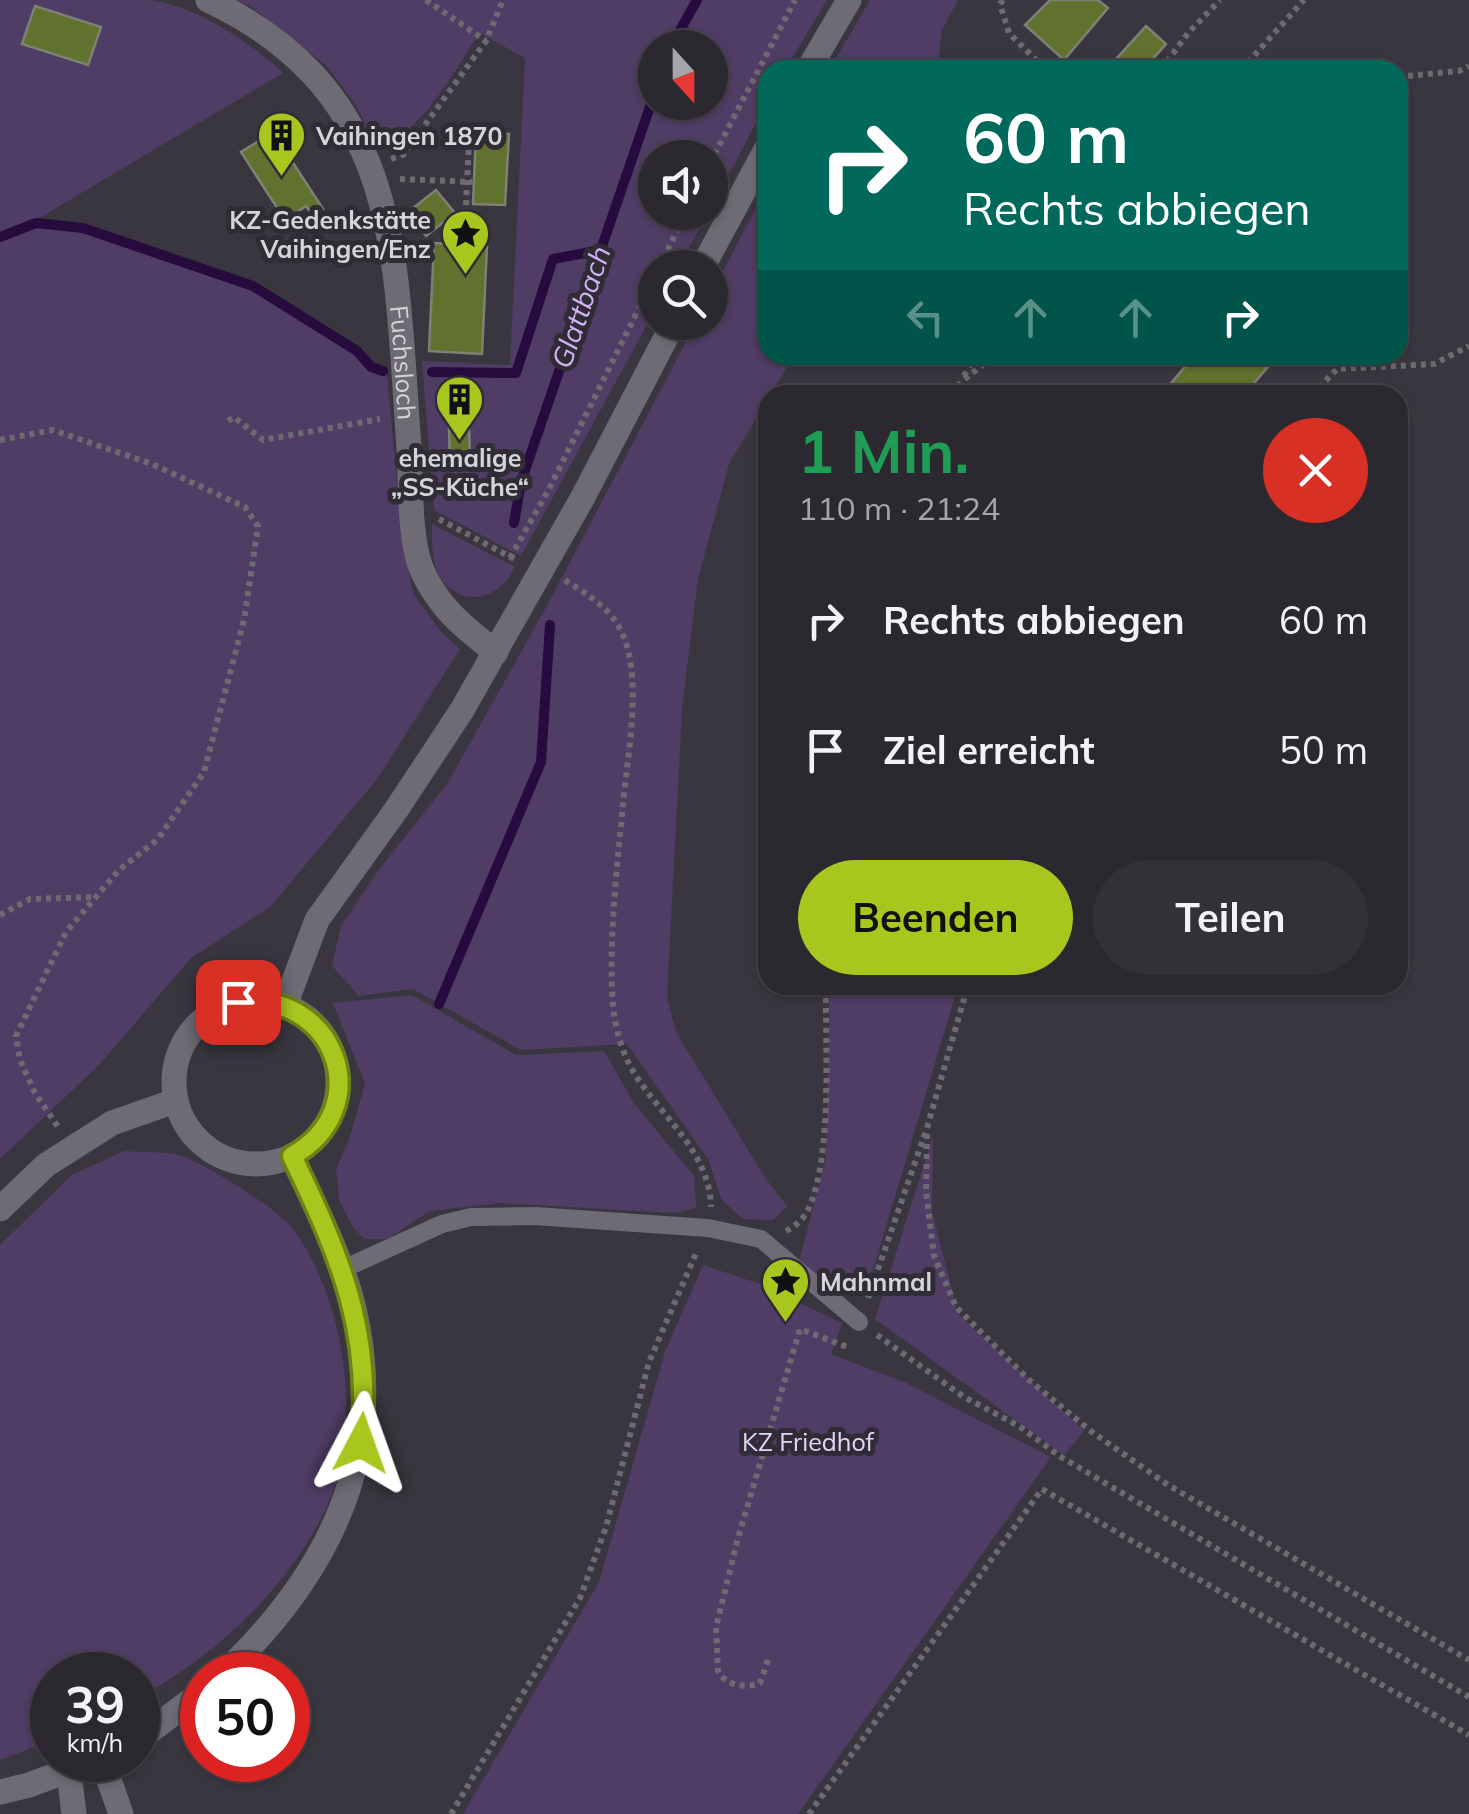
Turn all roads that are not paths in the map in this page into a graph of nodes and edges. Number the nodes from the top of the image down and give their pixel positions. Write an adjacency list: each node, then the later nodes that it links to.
1 (208, 0): 7 (main road, Fuchsloch)
2 (850, 0): 3 (main road)
3 (814, 60)
4 (758, 164): 5 (main road)
5 (712, 250)
6 (664, 340): 7 (main road)
7 (496, 652): 8 (main road)
8 (284, 1005): 9 (main road); 10 (main road)
9 (175, 1101): 10 (main road); 11 (main road)
10 (292, 1156): 12 (main road)
11 (0, 1208)
12 (341, 1270): 13 (lane); 14 (main road)
13 (859, 1322)
14 (244, 1652)
15 (34, 1782): 18 (main road)
16 (70, 1782): 19 (main road)
17 (109, 1782): 20 (main road)
18 (0, 1792)
19 (74, 1814)
20 (121, 1814)

